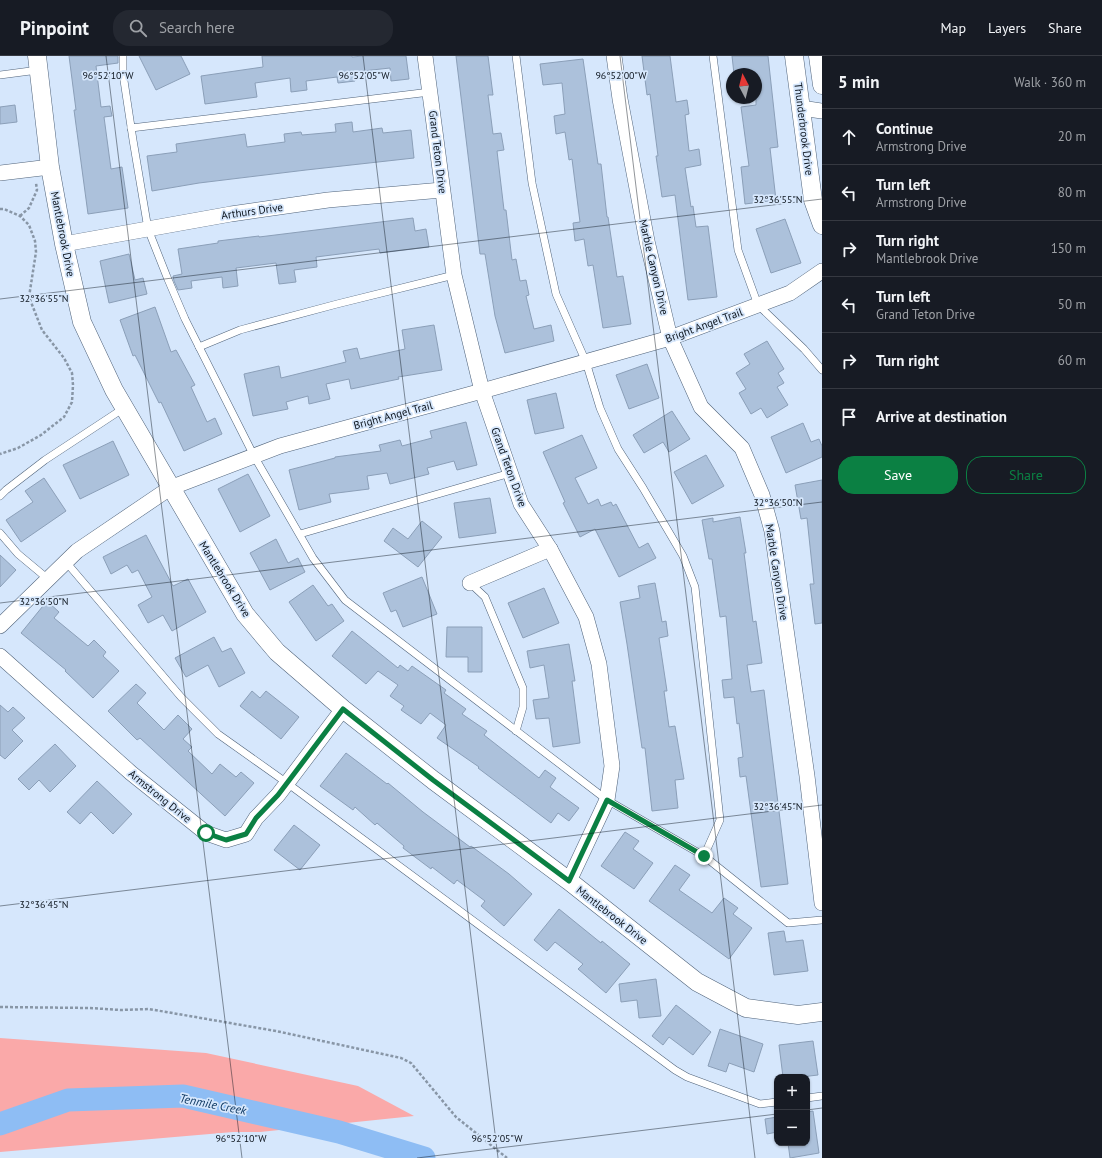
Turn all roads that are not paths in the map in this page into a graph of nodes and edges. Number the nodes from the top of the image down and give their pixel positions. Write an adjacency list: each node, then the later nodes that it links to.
1 (123, 56): 14 (lane)
2 (425, 56): 11 (street, Grand Teton Drive)
3 (516, 56): 26 (lane)
4 (614, 56): 24 (street, Marble Canyon Drive)
5 (713, 56): 23 (lane)
6 (794, 56): 12 (street, Thunderbrook Drive)
7 (818, 56): 10 (street)
8 (38, 63): 9 (lane); 15 (street, Mantlebrook Drive)
9 (0, 75)
10 (822, 85)
11 (430, 92): 14 (lane); 17 (street, Grand Teton Drive)
12 (801, 108): 13 (street); 18 (street, Thunderbrook Drive)
13 (822, 111)
14 (131, 128): 19 (lane)
15 (42, 168): 16 (street); 20 (street, Mantlebrook Drive)
16 (0, 173)
17 (442, 190): 19 (street, Arthurs Drive); 22 (street, Grand Teton Drive)
18 (822, 224)
19 (148, 229): 20 (street, Arthurs Drive); 25 (lane)
20 (64, 244): 29 (street, Mantlebrook Drive)
21 (822, 271): 23 (street, Bright Angel Trail)
22 (454, 275): 25 (lane); 28 (street, Grand Teton Drive)
23 (758, 305): 24 (street, Bright Angel Trail); 27 (lane)
24 (670, 338): 26 (street, Bright Angel Trail); 48 (street, Marble Canyon Drive)
25 (199, 347): 30 (lane)
26 (586, 362): 28 (street, Bright Angel Trail); 46 (lane)
27 (822, 370)
28 (482, 391): 30 (street, Bright Angel Trail); 31 (street, Grand Teton Drive)
29 (124, 408): 32 (street, Mantlebrook Drive); 33 (lane)
30 (254, 456): 32 (street, Bright Angel Trail); 35 (lane)
31 (510, 473): 35 (lane); 36 (street, Grand Teton Drive)
32 (170, 488): 37 (street, Bright Angel Trail); 42 (street, Mantlebrook Drive)
33 (0, 496)
34 (0, 533): 38 (lane)
35 (300, 534): 43 (lane)
36 (550, 549): 39 (street); 45 (street, Grand Teton Drive)
37 (66, 562): 38 (street, Bright Angel Trail); 44 (lane)
38 (48, 579): 40 (street, Bright Angel Trail)
39 (470, 583): 43 (lane)
40 (0, 626)
41 (0, 656): 44 (street, Armstrong Drive)
42 (343, 709): 44 (street, Armstrong Drive); 47 (street, Mantlebrook Drive)
43 (516, 731): 45 (lane)
44 (287, 783): 53 (lane)
45 (607, 800): 46 (lane); 47 (street, Grand Teton Drive)
46 (704, 856): 49 (lane)
47 (569, 881): 50 (street, Mantlebrook Drive)
48 (822, 903)
49 (822, 920)
50 (822, 1012)
51 (822, 1096): 52 (lane)
52 (810, 1098)
53 (774, 1102)

